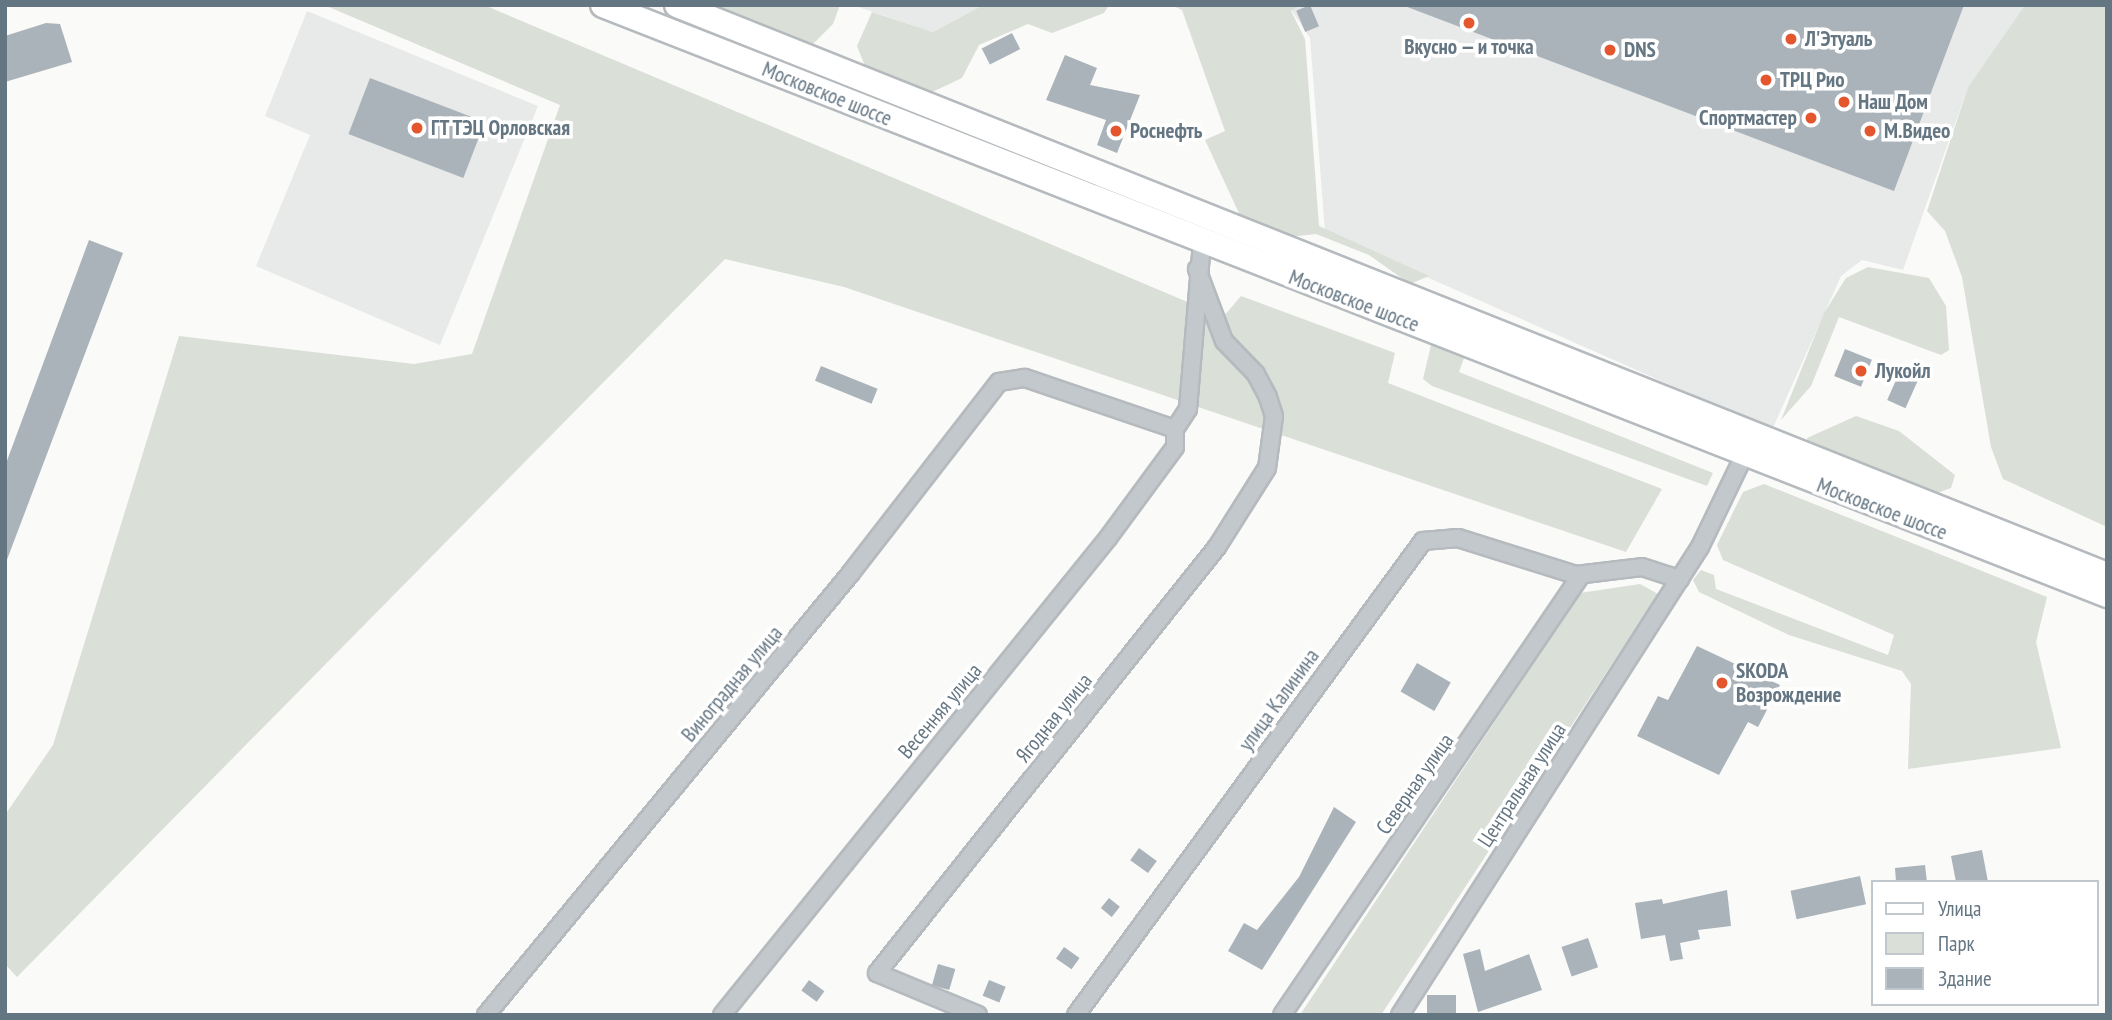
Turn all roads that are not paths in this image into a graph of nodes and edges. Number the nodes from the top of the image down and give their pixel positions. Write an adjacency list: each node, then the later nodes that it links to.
1 (603, 5): 3 (main road, Московское шоссе)
2 (677, 5): 6 (main road, Московское шоссе)
3 (1202, 243): 4 (street, Весенняя улица); 6 (main road, Московское шоссе)
4 (1197, 269): 5 (street, Весенняя улица); 13 (street, Ягодная улица)
5 (1175, 429): 11 (street, Виноградная улица); 12 (street, Весенняя улица)
6 (1749, 446): 8 (main road, Московское шоссе); 9 (street, Центральная улица); 10 (main road, Московское шоссе)
7 (1578, 575): 9 (street); 14 (street, улица Калинина); 15 (street, Северная улица)
8 (2107, 575)
9 (1680, 579): 16 (street, Центральная улица)
10 (2107, 595)
11 (486, 1015)
12 (722, 1015)
13 (978, 1015)
14 (1076, 1015)
15 (1282, 1015)
16 (1400, 1015)

